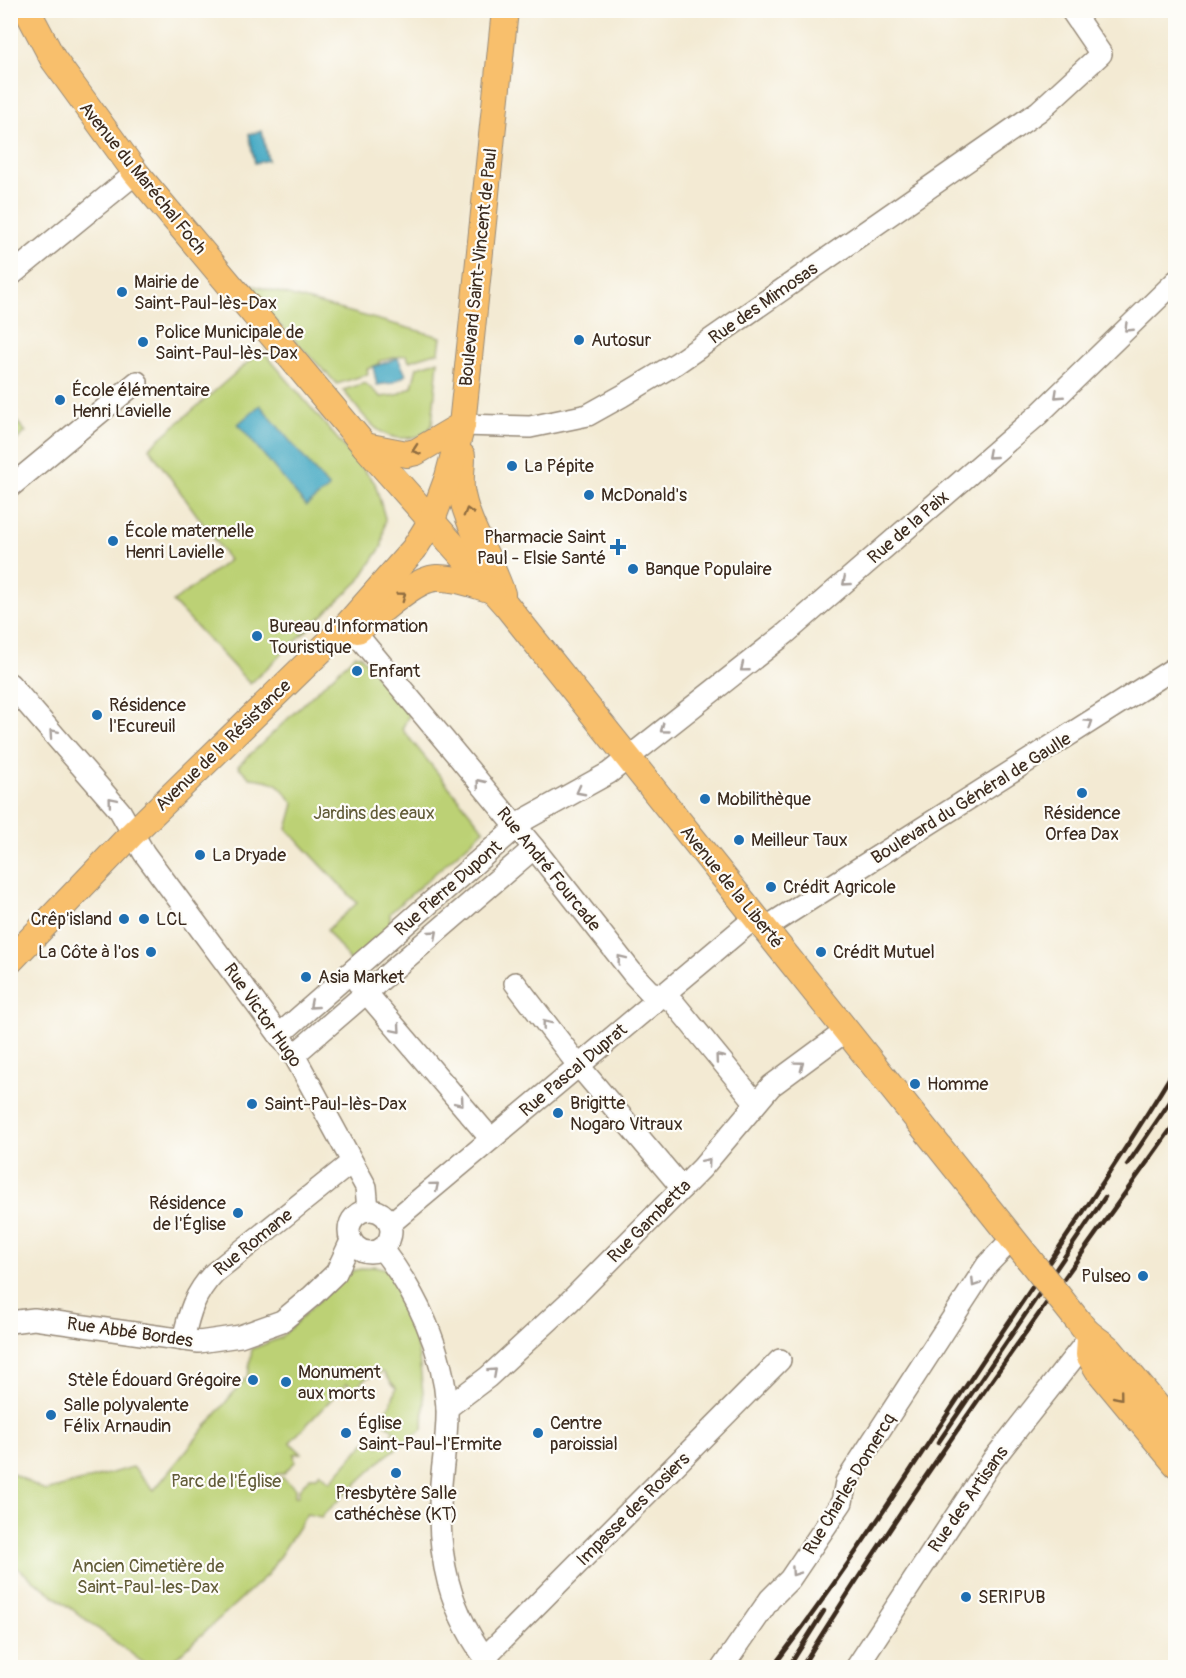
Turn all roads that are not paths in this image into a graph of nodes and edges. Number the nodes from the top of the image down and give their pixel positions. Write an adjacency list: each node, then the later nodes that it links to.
1 (27, 10): 4 (main road, Avenue du Maréchal Foch)
2 (505, 10): 8 (main road, Boulevard Saint-Vincent de Paul)
3 (1071, 10): 8 (street, Rue des Mimosas)
4 (136, 173): 5 (street); 9 (main road, Avenue du Maréchal Foch)
5 (10, 276)
6 (1176, 281): 16 (street, Rue de la Paix, one-way to 16)
7 (137, 382): 10 (street)
8 (462, 425): 9 (main road, one-way to 9); 11 (main road, Boulevard Saint-Vincent de Paul); 12 (main road, one-way to 8)
9 (366, 446): 11 (main road, Avenue du Maréchal Foch)
10 (10, 487)
11 (432, 520): 12 (main road, Avenue de la Liberté); 13 (main road, Avenue de la Résistance)
12 (499, 597): 13 (main road, Avenue de la Résistance, one-way to 12); 16 (main road, Avenue de la Liberté)
13 (347, 630): 17 (street, Rue André Fourcade, one-way to 13); 18 (main road, Avenue de la Résistance)
14 (1176, 667): 21 (street, Boulevard du Général de Gaulle, one-way to 14)
15 (10, 684): 18 (street, Rue Victor Hugo, one-way to 15)
16 (627, 757): 17 (street, Rue Pierre Dupont, one-way to 17); 21 (main road, Avenue de la Liberté)
17 (517, 828): 19 (street, Rue André Fourcade); 24 (street, Rue Pierre Dupont)
18 (134, 832): 20 (main road, Avenue de la Résistance); 29 (street, Rue Victor Hugo)
19 (534, 848): 26 (street, Rue Pierre Dupont, one-way to 19); 27 (street, Rue André Fourcade, one-way to 19)
20 (110, 856): 22 (main road, Avenue de la Résistance); 23 (main road, Avenue de la Résistance)
21 (761, 922): 27 (street, Rue Pascal Duprat); 28 (main road, Avenue de la Liberté)
22 (10, 937)
23 (10, 961)
24 (349, 974): 26 (street); 29 (street, Rue Pierre Dupont, one-way to 29)
25 (515, 983): 31 (street, one-way to 25)
26 (366, 993): 30 (street, Rue Pierre Dupont); 33 (street, one-way to 33)
27 (664, 995): 31 (street, Rue Pascal Duprat); 32 (street, Rue André Fourcade, one-way to 27)
28 (847, 1030): 32 (street, Rue Gambetta, one-way to 28); 39 (main road, Avenue de la Liberté)
29 (279, 1035): 30 (street, Rue Victor Hugo)
30 (294, 1055): 34 (street, Rue Victor Hugo)
31 (578, 1065): 33 (street, Rue Pascal Duprat); 35 (street)
32 (756, 1103): 35 (street, Rue Gambetta, one-way to 32)
33 (491, 1139): 37 (street, Rue Pascal Duprat, one-way to 33)
34 (352, 1162): 36 (street, Rue Victor Hugo); 43 (street, Rue Romane)
35 (682, 1188): 45 (street, Rue Gambetta, one-way to 35)
36 (368, 1210): 37 (street); 38 (street)
37 (390, 1224): 40 (street)
38 (351, 1241): 40 (street); 43 (street, Rue Abbé Bordes)
39 (1021, 1248): 42 (main road, Avenue de la Liberté, bridge); 49 (street, Rue Charles Domercq, one-way to 49)
40 (382, 1249): 45 (street)
41 (10, 1322): 43 (street, Rue Abbé Bordes)
42 (1090, 1337): 46 (main road); 47 (main road, one-way to 47); 50 (street, Rue des Artisans)
43 (183, 1340)
44 (780, 1360): 48 (street, Impasse des Rosiers)
45 (447, 1408): 48 (street)
46 (1176, 1429)
47 (1176, 1464)
48 (489, 1662)
49 (722, 1668)
50 (856, 1668)

